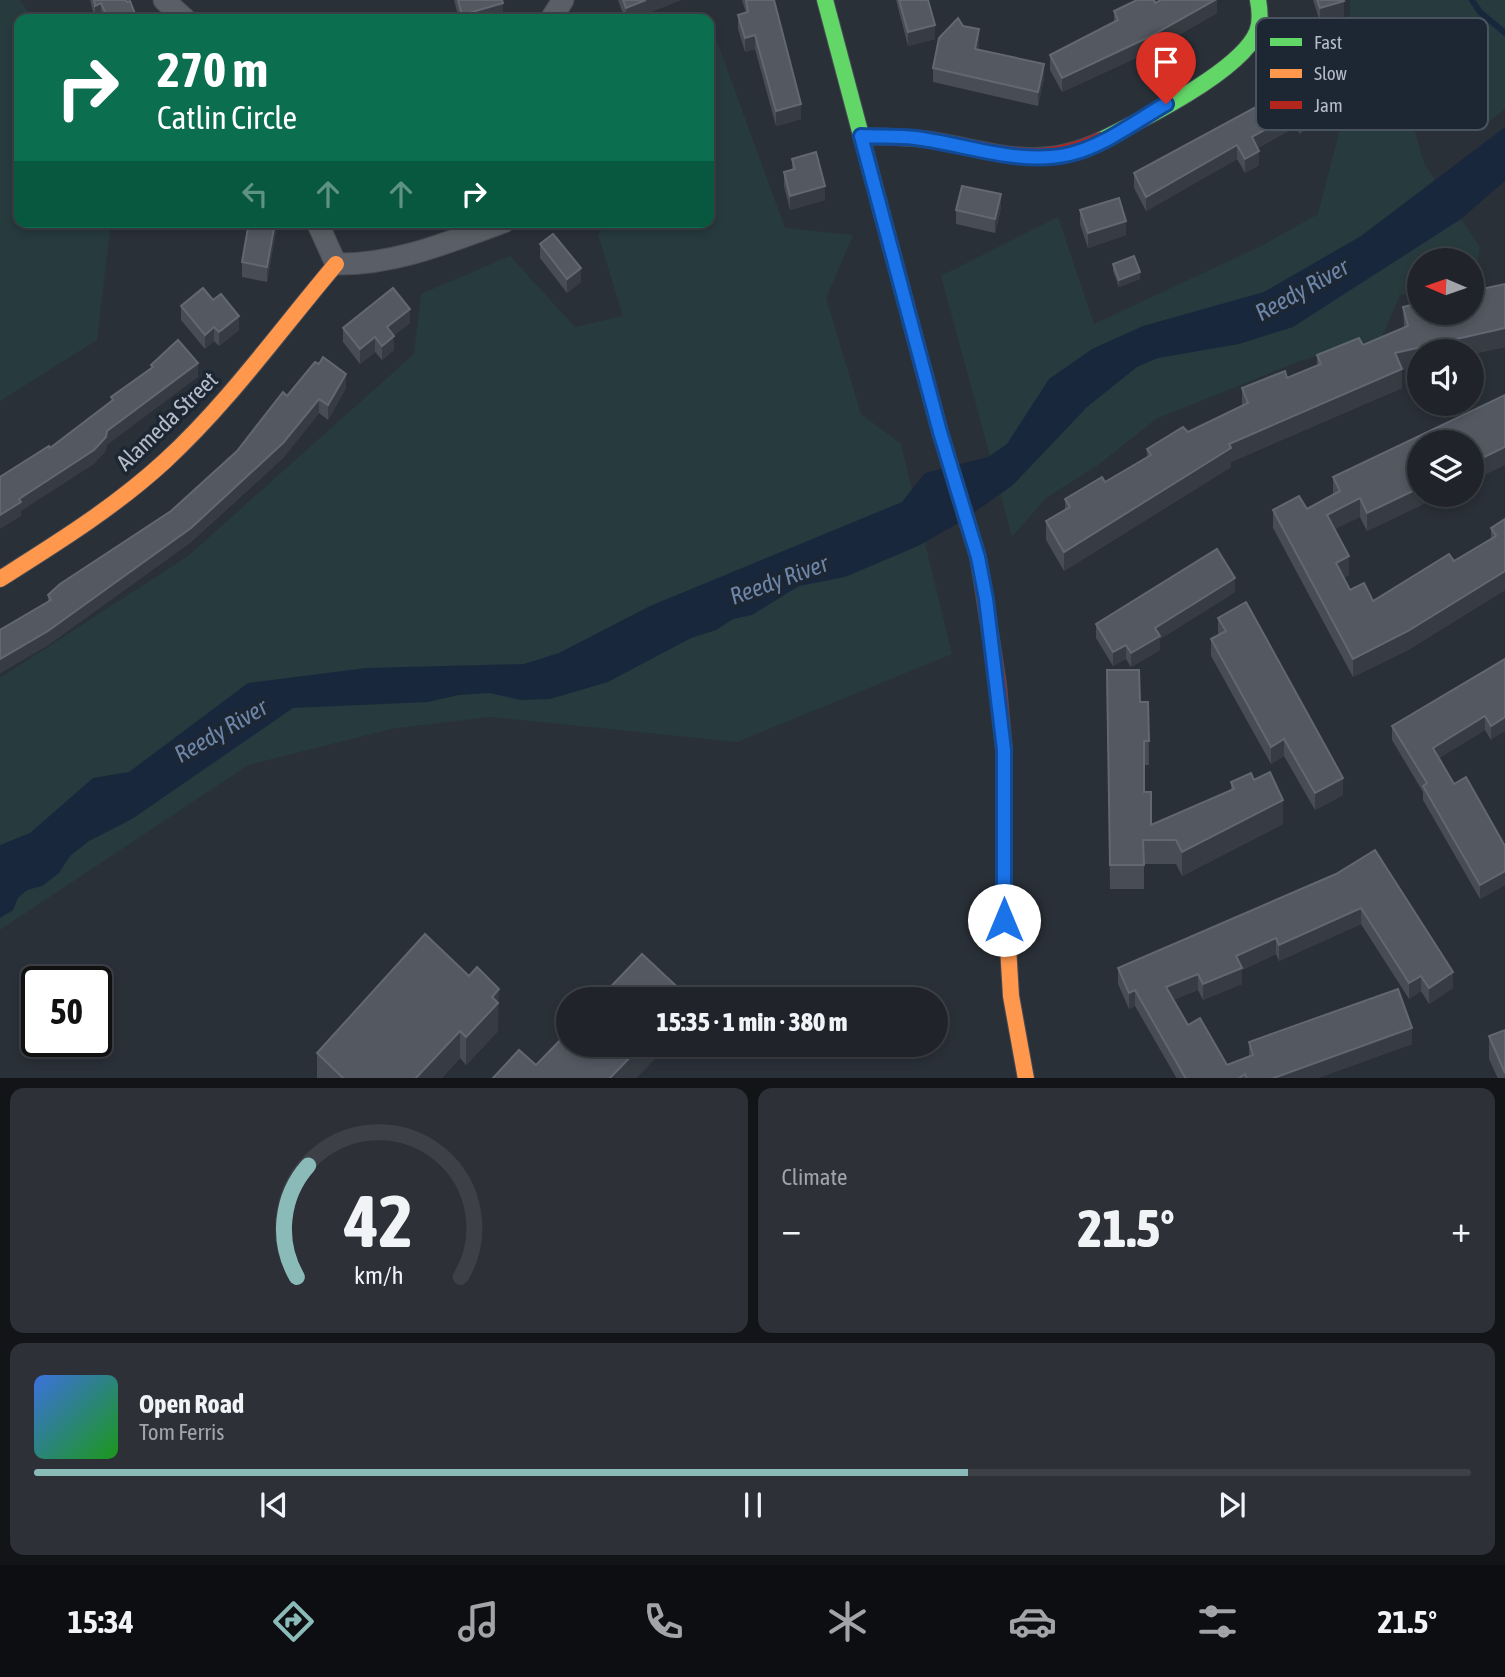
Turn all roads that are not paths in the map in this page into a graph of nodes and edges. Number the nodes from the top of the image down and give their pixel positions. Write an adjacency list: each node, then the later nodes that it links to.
1 (164, 0): 4 (street)
2 (825, 0): 7 (main road)
3 (1258, 0): 5 (main road)
4 (179, 14)
5 (1261, 18)
6 (1256, 34): 7 (main road)
7 (861, 136): 12 (main road)
8 (320, 228): 10 (street)
9 (486, 228): 10 (street)
10 (336, 264): 11 (main road, Alameda Street)
11 (0, 579)
12 (1026, 1078)

